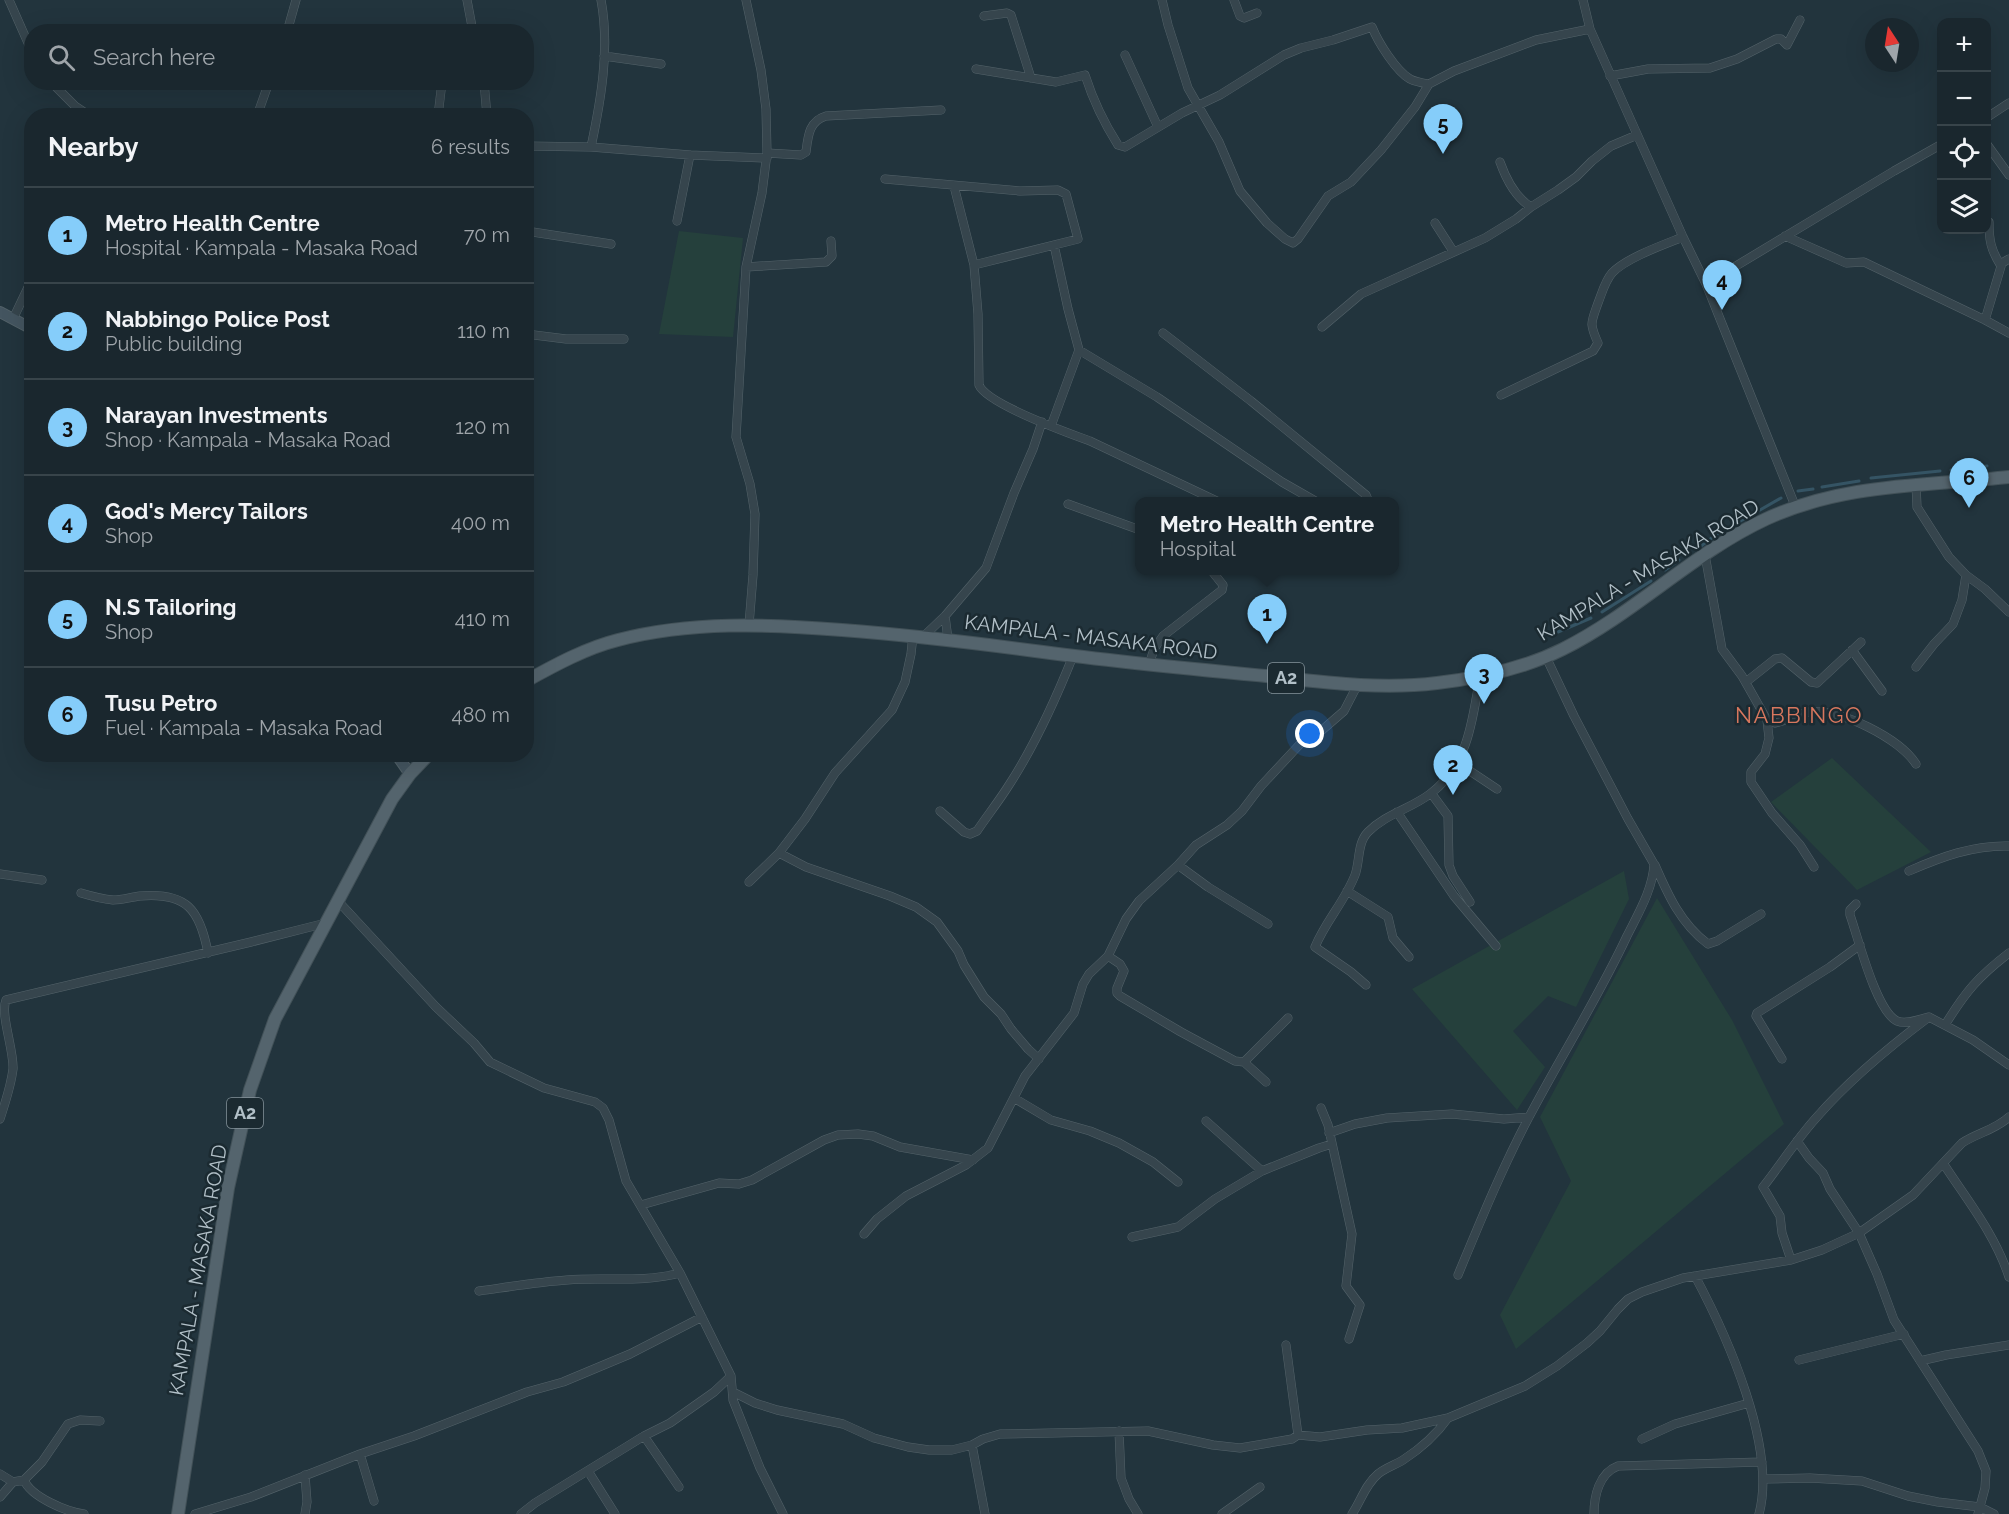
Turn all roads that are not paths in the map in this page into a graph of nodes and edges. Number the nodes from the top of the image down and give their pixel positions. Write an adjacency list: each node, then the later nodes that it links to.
1 (9, 0): 15 (street)
2 (296, 0): 12 (street)
3 (467, 0): 13 (street)
4 (601, 0): 17 (street)
5 (746, 0): 42 (street)
6 (1162, 0): 28 (street)
7 (1234, 0): 9 (street)
8 (1583, 0): 14 (street)
9 (1257, 13)
10 (984, 16): 21 (street)
11 (1800, 20): 20 (street)
12 (289, 24)
13 (472, 24)
14 (1590, 29): 20 (street); 22 (street)
15 (24, 34)
16 (1125, 55): 35 (street)
17 (604, 56): 18 (street); 39 (street)
18 (661, 64)
19 (976, 69): 21 (street)
20 (1610, 76): 36 (street)
21 (1031, 78): 35 (street)
22 (1429, 84): 28 (street); 28 (street)
23 (59, 90): 29 (street)
24 (266, 90): 30 (street)
25 (441, 90): 31 (street)
26 (485, 90): 32 (street)
27 (2009, 103): 34 (street)
28 (1200, 106): 35 (street)
29 (78, 108)
30 (260, 108)
31 (439, 108)
32 (486, 108)
33 (941, 110): 42 (street)
34 (1991, 115)
35 (1158, 127)
36 (1637, 135): 47 (street); 52 (street)
37 (534, 146): 39 (street)
38 (1937, 146): 53 (street)
39 (591, 147): 41 (street)
40 (1991, 150): 44 (street)
41 (690, 155): 42 (street); 48 (street)
42 (767, 156): 61 (street)
43 (1500, 162): 47 (street)
44 (2009, 175)
45 (885, 179): 46 (street)
46 (954, 186): 56 (street); 59 (street)
47 (1531, 207): 57 (street)
48 (677, 221)
49 (1435, 223): 57 (street)
50 (534, 232): 55 (street)
51 (1989, 234): 60 (street)
52 (1683, 237): 62 (street); 74 (street)
53 (1785, 237): 62 (street); 66 (street)
54 (831, 241): 61 (street)
55 (611, 244)
56 (1054, 244): 59 (street); 73 (street)
57 (1453, 251): 68 (street)
58 (2009, 259): 60 (street)
59 (974, 265): 75 (street)
60 (2001, 266): 66 (street)
61 (746, 267): 90 (street)
62 (1706, 284): 83 (street)
63 (24, 296): 65 (street)
64 (0, 312): 65 (main road)
65 (13, 319): 67 (main road)
66 (1985, 320): 70 (street)
67 (24, 325)
68 (1322, 327)
69 (1163, 333): 81 (street)
70 (2009, 333)
71 (534, 335): 72 (street)
72 (624, 339)
73 (1079, 351): 76 (street); 80 (street)
74 (1501, 395)
75 (1041, 422): 76 (street); 89 (street)
76 (1051, 426): 79 (street)
77 (2009, 477): 78 (main road, KAMPALA - MASAKA ROAD / A2)
78 (1916, 484): 83 (main road, KAMPALA - MASAKA ROAD / A2); 87 (street)
79 (1210, 497)
80 (1310, 497)
81 (1367, 497)
82 (1068, 504): 84 (street)
83 (1796, 508): 85 (main road, KAMPALA - MASAKA ROAD / A2)
84 (1135, 528)
85 (1705, 555): 96 (main road, KAMPALA - MASAKA ROAD / A2); 101 (street)
86 (1215, 575): 97 (street)
87 (1966, 575): 88 (street); 98 (street)
88 (2009, 612)
89 (945, 616): 91 (street); 92 (street)
90 (749, 625): 91 (main road, KAMPALA - MASAKA ROAD / A2); 100 (main road, KAMPALA - MASAKA ROAD / A2)
91 (918, 636): 92 (main road, KAMPALA - MASAKA ROAD / A2); 115 (street)
92 (948, 639): 95 (main road, KAMPALA - MASAKA ROAD / A2)
93 (1861, 642): 94 (street)
94 (1852, 650): 101 (street); 103 (street)
95 (1073, 656): 97 (main road, KAMPALA - MASAKA ROAD / A2); 112 (street)
96 (1546, 657): 99 (main road, KAMPALA - MASAKA ROAD / A2); 116 (street)
97 (1149, 665): 102 (main road, KAMPALA - MASAKA ROAD / A2)
98 (1916, 667)
99 (1480, 675): 102 (main road, KAMPALA - MASAKA ROAD / A2); 107 (street)
100 (534, 677)
101 (1746, 682): 104 (street)
102 (1358, 684): 117 (street)
103 (1882, 691)
104 (1767, 720): 108 (street); 118 (street)
105 (402, 762): 109 (main road)
106 (421, 762): 109 (main road, KAMPALA - MASAKA ROAD / A2)
107 (1458, 763): 110 (street); 111 (street)
108 (1916, 764)
109 (410, 774): 125 (main road, KAMPALA - MASAKA ROAD / A2)
110 (1497, 789)
111 (1431, 793): 113 (street); 126 (street)
112 (940, 811)
113 (1397, 812): 123 (street); 132 (street)
114 (2009, 846): 119 (street)
115 (780, 853): 122 (street); 142 (street)
116 (1654, 864): 128 (street); 149 (street)
117 (1178, 865): 130 (street); 135 (street)
118 (1814, 867)
119 (1908, 871)
120 (0, 874): 121 (street)
121 (42, 880)
122 (749, 882)
123 (1347, 891): 136 (street); 137 (street)
124 (81, 893): 133 (street)
125 (338, 901): 129 (main road, KAMPALA - MASAKA ROAD / A2); 160 (street)
126 (1470, 902)
127 (1856, 904): 131 (street)
128 (1761, 914)
129 (326, 923): 133 (street); 201 (main road, KAMPALA - MASAKA ROAD / A2)
130 (1268, 924)
131 (1860, 945): 139 (street); 143 (street)
132 (1496, 946)
133 (208, 953): 138 (street)
134 (2009, 953): 141 (street)
135 (1108, 956): 142 (street); 144 (street)
136 (1409, 957)
137 (1366, 985)
138 (3, 999): 151 (street)
139 (1929, 1017): 141 (street); 154 (street)
140 (1288, 1018): 144 (street)
141 (1946, 1025): 145 (street)
142 (1039, 1059): 147 (street)
143 (1782, 1059)
144 (1244, 1062): 146 (street)
145 (2009, 1065)
146 (1266, 1082)
147 (1014, 1098): 156 (street); 159 (street)
148 (1321, 1108): 153 (street)
149 (1529, 1117): 153 (street); 166 (street)
150 (2009, 1117): 157 (street)
151 (0, 1119)
152 (1206, 1121): 158 (street)
153 (1329, 1133): 155 (street)
154 (1797, 1141): 161 (street); 164 (street)
155 (1332, 1144): 158 (street); 172 (street)
156 (973, 1160): 160 (street); 162 (street)
157 (1943, 1163): 161 (street); 168 (street)
158 (1262, 1171): 163 (street)
159 (1178, 1182)
160 (641, 1205): 165 (street)
161 (1859, 1233): 164 (street); 171 (street)
162 (864, 1234)
163 (1132, 1237)
164 (1791, 1260): 167 (street)
165 (680, 1273): 169 (street); 170 (street)
166 (1458, 1275)
167 (1695, 1276): 179 (street); 180 (street)
168 (2009, 1277)
169 (479, 1291)
170 (702, 1317): 177 (street); 187 (street)
171 (1904, 1334): 175 (street); 176 (street)
172 (1349, 1339)
173 (1286, 1345): 183 (street)
174 (2009, 1345): 176 (street)
175 (1799, 1360)
176 (1920, 1361): 199 (street)
177 (730, 1376): 178 (street); 184 (street)
178 (732, 1392): 186 (street); 206 (street)
179 (1749, 1403): 185 (street); 188 (street)
180 (1448, 1418): 183 (street); 210 (street)
181 (99, 1421): 193 (street)
182 (1119, 1431): 183 (street); 186 (street); 208 (street)
183 (1298, 1435)
184 (644, 1436): 189 (street); 195 (street)
185 (1642, 1438)
186 (972, 1445): 207 (street)
187 (360, 1454): 191 (street); 198 (street)
188 (1762, 1462): 192 (street); 211 (street)
189 (588, 1471): 204 (street); 205 (street)
190 (0, 1474): 194 (street)
191 (305, 1475): 202 (street); 203 (street)
192 (1764, 1479): 199 (street); 212 (street)
193 (24, 1480): 194 (street); 200 (street)
194 (13, 1482): 197 (street)
195 (679, 1487)
196 (1260, 1487): 209 (street)
197 (0, 1497)
198 (374, 1501)
199 (1979, 1510): 213 (street)
200 (84, 1514)
201 (178, 1514)
202 (195, 1514)
203 (305, 1514)
204 (521, 1514)
205 (615, 1514)
206 (783, 1514)
207 (985, 1514)
208 (1138, 1514)
209 (1222, 1514)
210 (1352, 1514)
211 (1594, 1514)
212 (1759, 1514)
213 (1994, 1514)

